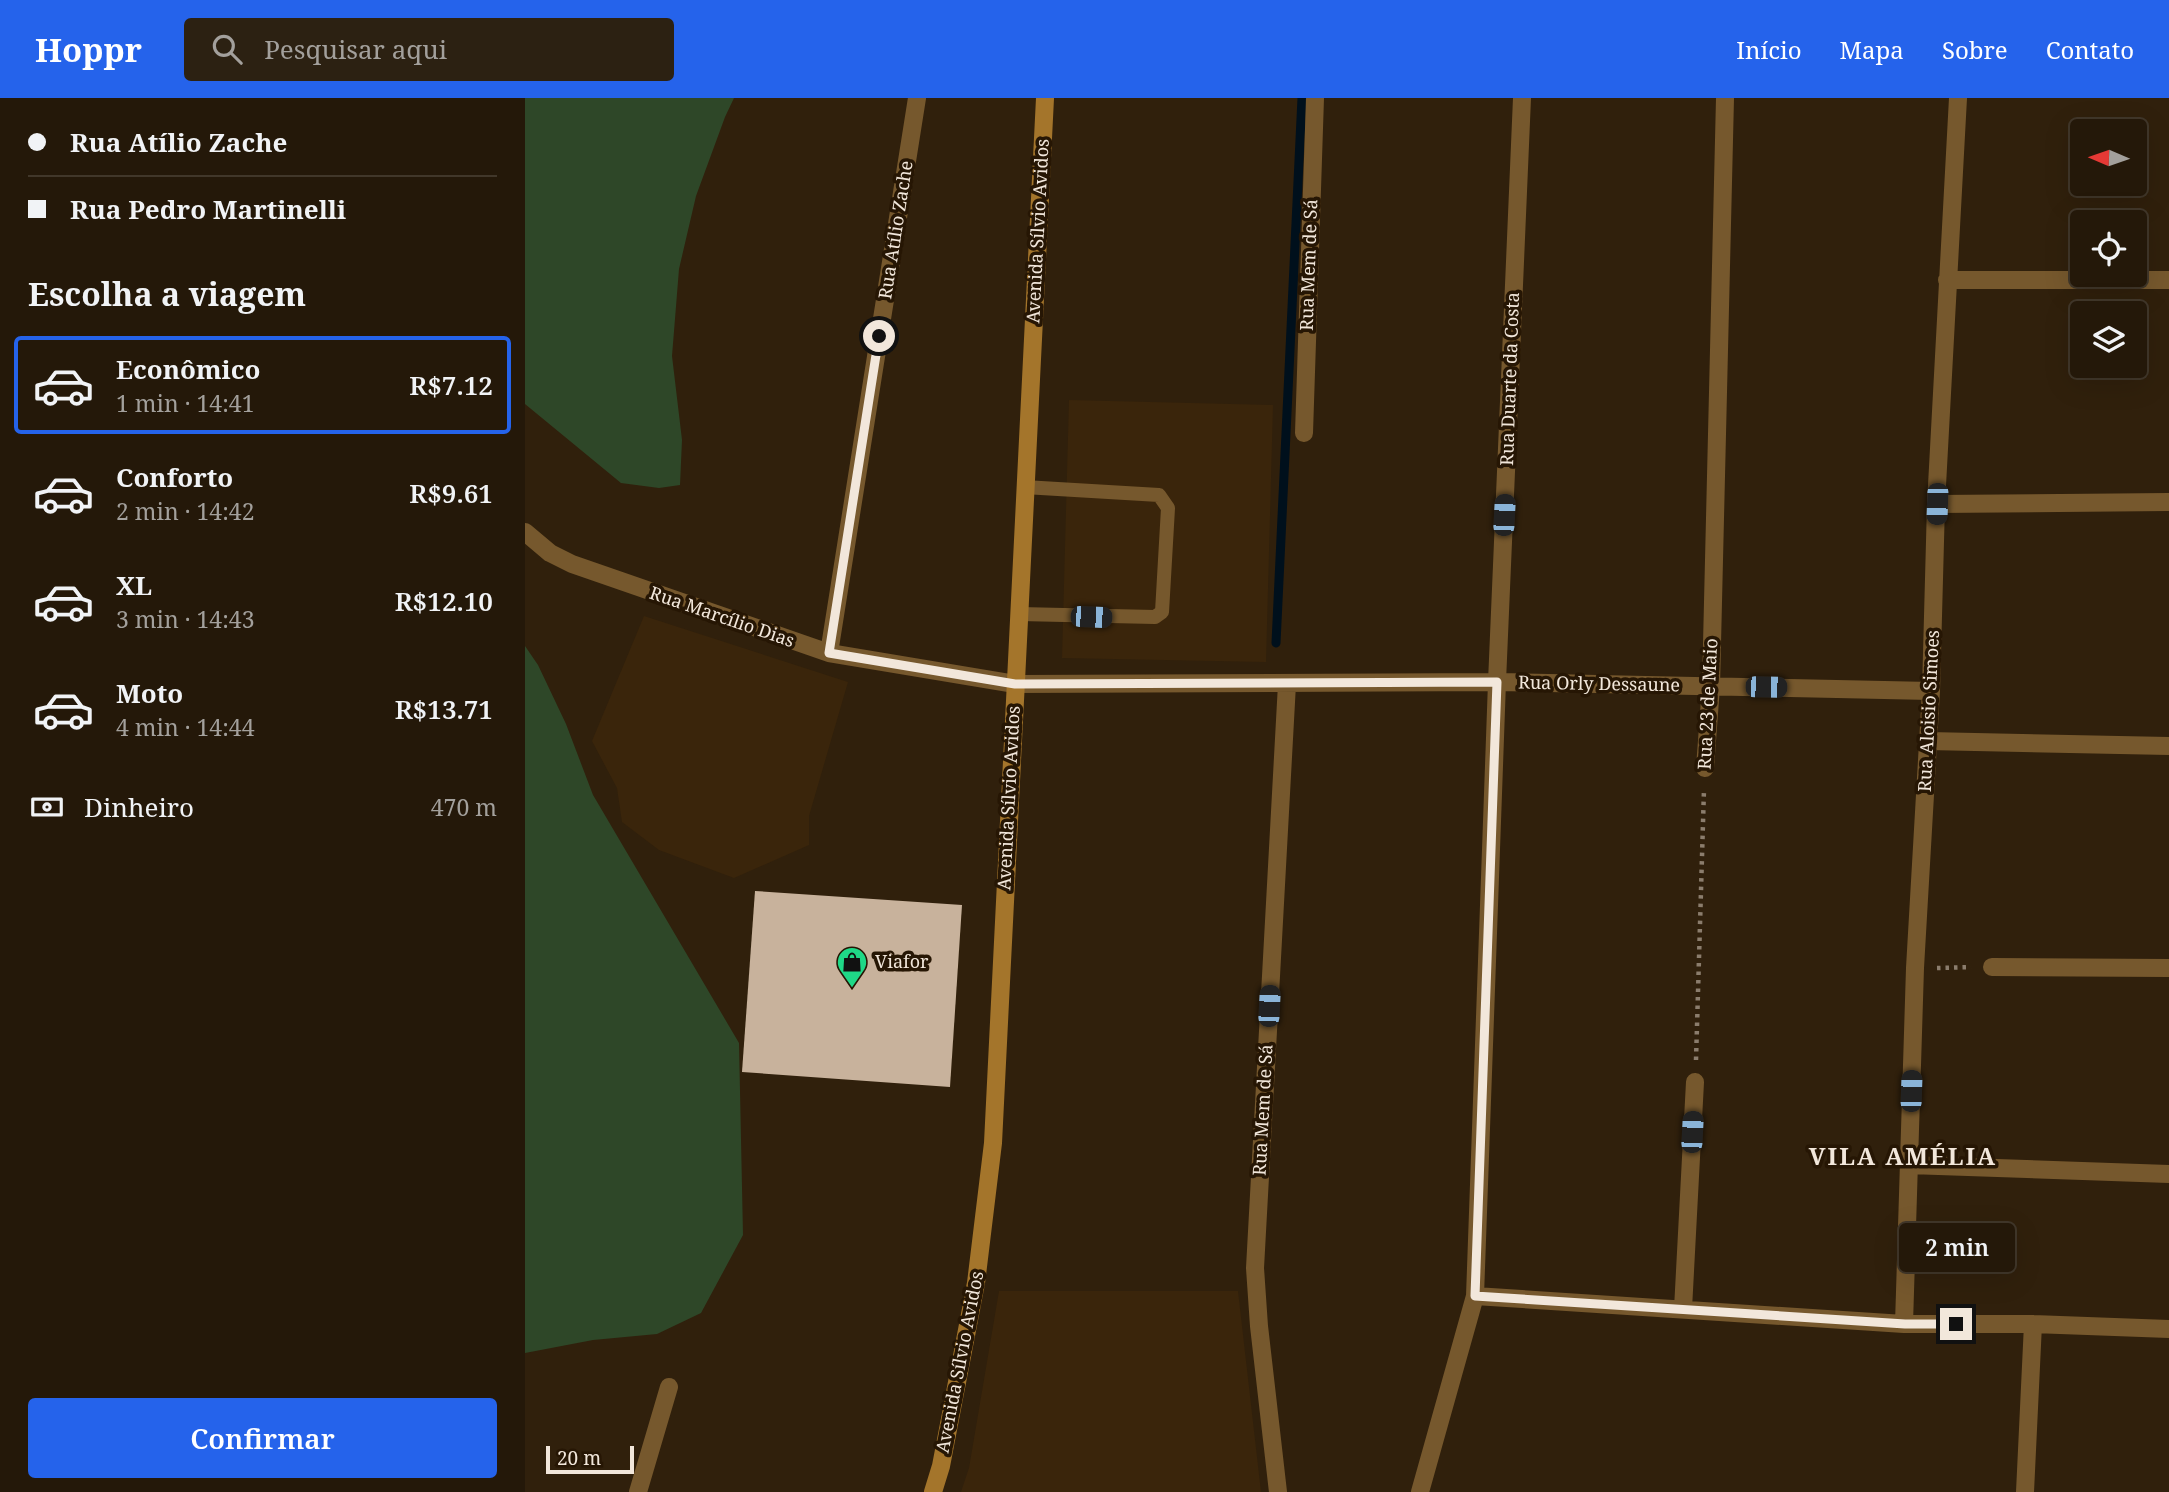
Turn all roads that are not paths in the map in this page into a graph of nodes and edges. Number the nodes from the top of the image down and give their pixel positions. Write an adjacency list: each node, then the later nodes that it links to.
1 (917, 98): 15 (street, Rua Atílio Zache)
2 (1045, 98): 10 (main road, Avenida Sílvio Avidos)
3 (1315, 98): 9 (street, Rua Mem de Sá)
4 (1522, 98): 16 (street, Rua Duarte da Costa)
5 (1725, 98): 19 (street, Rua 23 de Maio)
6 (1958, 98): 7 (street, Rua Aloisio Simoes)
7 (1947, 280): 8 (street); 12 (street, Rua Aloisio Simoes)
8 (2169, 280)
9 (1304, 433)
10 (1024, 487): 14 (main road, Avenida Sílvio Avidos); 14 (lane)
11 (2169, 502): 12 (street)
12 (1937, 504): 20 (street, Rua Aloisio Simoes)
13 (525, 532): 15 (street, Rua Marcílio Dias)
14 (1019, 614): 17 (main road, Avenida Sílvio Avidos)
15 (829, 653): 17 (street, Rua Marcílio Dias)
16 (1497, 682): 18 (street, Rua Orly Dessaune); 19 (street, Rua Orly Dessaune); 29 (street, Rua Duarte da Costa)
17 (1015, 684): 18 (street, Rua Orly Dessaune); 36 (main road, Avenida Sílvio Avidos)
18 (1287, 684): 37 (street, Rua Mem de Sá)
19 (1711, 686): 20 (street, Rua Orly Dessaune); 23 (street, Rua 23 de Maio)
20 (1931, 691): 21 (street, Rua Aloisio Simoes)
21 (1928, 741): 22 (street); 27 (street, Rua Aloisio Simoes)
22 (2169, 746)
23 (1705, 768)
24 (1992, 967): 25 (street)
25 (2169, 968)
26 (1695, 1082): 30 (street)
27 (1909, 1165): 28 (street); 31 (street, Rua Aloisio Simoes)
28 (2169, 1174)
29 (1475, 1296): 30 (street); 38 (street, Rua Duarte da Costa)
30 (1683, 1309): 31 (street)
31 (1905, 1324): 32 (street)
32 (2033, 1324): 33 (street); 39 (street)
33 (2169, 1329)
34 (669, 1387): 35 (street)
35 (638, 1492)
36 (933, 1492)
37 (1278, 1492)
38 (1420, 1492)
39 (2025, 1492)

